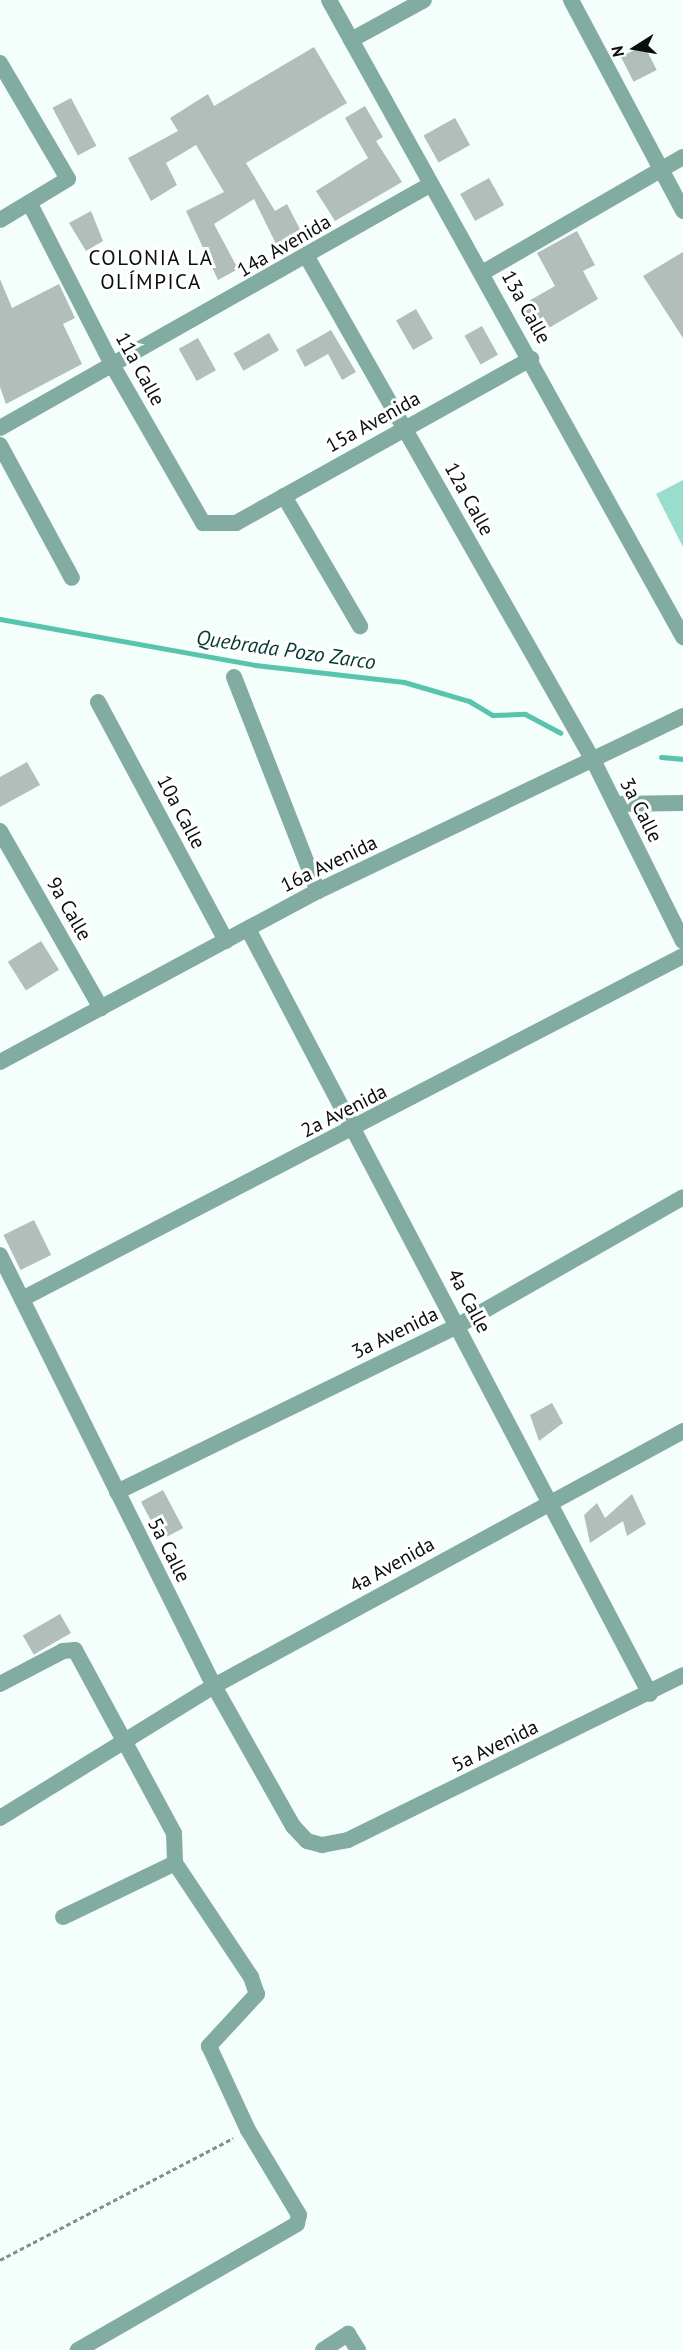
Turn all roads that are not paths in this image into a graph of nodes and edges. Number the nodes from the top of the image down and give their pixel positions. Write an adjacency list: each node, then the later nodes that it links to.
1 (329, 0): 4 (street, 13a Calle)
2 (424, 0): 4 (street)
3 (571, 0): 7 (street)
4 (351, 40): 8 (street, 13a Calle)
5 (0, 63): 9 (street)
6 (683, 157): 7 (street)
7 (661, 170): 10 (street); 13 (street)
8 (430, 185): 12 (street, 14a Avenida); 13 (street, 13a Calle)
9 (30, 204): 11 (street); 15 (street, 11a Calle)
10 (683, 211)
11 (0, 220)
12 (307, 257): 15 (street, 14a Avenida); 17 (street, 12a Calle)
13 (483, 273): 14 (street, 13a Calle)
14 (531, 359): 17 (street, 15a Avenida); 23 (street, 13a Calle)
15 (114, 368): 16 (street, 14a Avenida); 20 (street, 11a Calle)
16 (0, 428)
17 (404, 428): 19 (street, 15a Avenida); 27 (street, 12a Calle)
18 (0, 445): 21 (street)
19 (284, 496): 20 (street, 15a Avenida); 22 (street)
20 (236, 523)
21 (72, 578)
22 (360, 626)
23 (683, 637)
24 (234, 677): 31 (street)
25 (98, 702): 33 (street, 10a Calle)
26 (683, 716): 27 (street, 16a Avenida)
27 (594, 762): 29 (street, 3a Calle); 31 (street, 16a Avenida)
28 (683, 803): 29 (street)
29 (615, 804): 34 (street, 3a Calle)
30 (0, 831): 36 (street, 9a Calle)
31 (318, 891): 32 (street, 16a Avenida)
32 (248, 929): 33 (street, 16a Avenida); 38 (street, 4a Calle)
33 (226, 941): 36 (street, 16a Avenida)
34 (683, 941)
35 (683, 956): 38 (street, 2a Avenida)
36 (101, 1008): 37 (street, 16a Avenida)
37 (0, 1062)
38 (355, 1130): 41 (street, 2a Avenida); 42 (street, 4a Calle)
39 (683, 1197): 42 (street, 3a Avenida)
40 (0, 1255): 41 (street, 5a Calle)
41 (22, 1299): 44 (street, 5a Calle)
42 (459, 1325): 44 (street, 3a Avenida); 45 (street, 4a Calle)
43 (683, 1431): 45 (street, 4a Avenida)
44 (117, 1492): 48 (street, 5a Calle)
45 (549, 1503): 48 (street, 4a Avenida); 49 (street, 4a Calle)
46 (683, 1675): 49 (street, 5a Avenida)
47 (0, 1684): 50 (street)
48 (214, 1686): 50 (street, 4a Avenida); 52 (street, 5a Calle)
49 (650, 1694): 52 (street, 5a Avenida)
50 (125, 1742): 51 (street, 4a Avenida); 53 (street)
51 (0, 1818)
52 (322, 1845)
53 (175, 1863): 54 (street); 55 (street)
54 (63, 1917)
55 (78, 2350)
56 (323, 2350): 57 (street)
57 (358, 2350)

